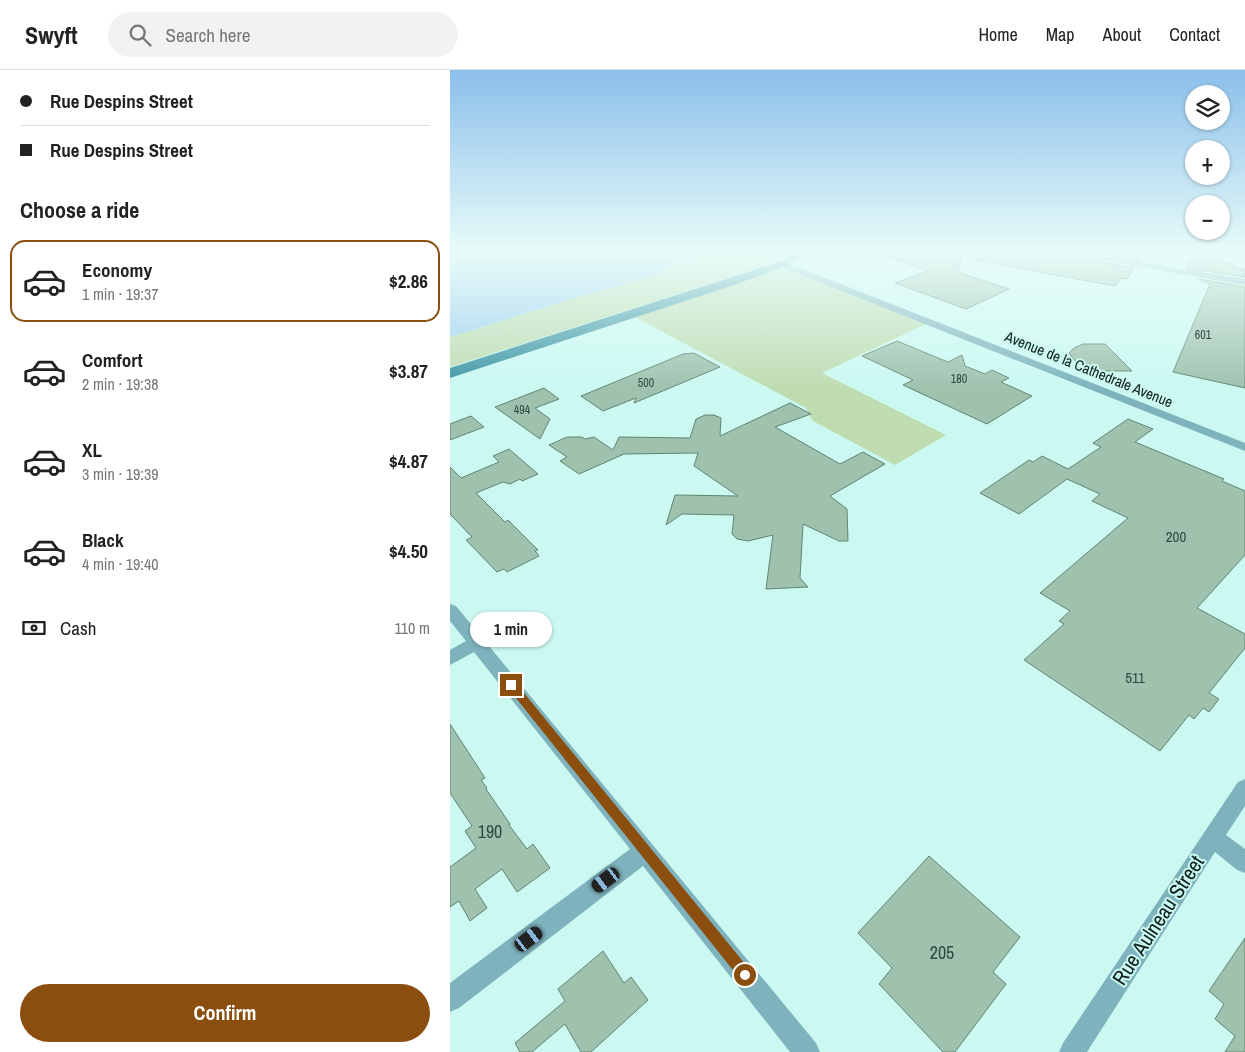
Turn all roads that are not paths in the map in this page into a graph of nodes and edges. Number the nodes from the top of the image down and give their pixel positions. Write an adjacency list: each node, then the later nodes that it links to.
1 (676, 299): 3 (street)
2 (870, 299): 4 (street, Avenue de la Cathedrale Avenue)
3 (450, 373)
4 (1245, 447)
5 (450, 610): 6 (street)
6 (478, 643): 7 (street); 10 (street)
7 (450, 658)
8 (1245, 788): 9 (street, Rue Aulneau Street)
9 (1212, 837): 11 (street); 14 (street, Rue Aulneau Street)
10 (645, 851): 12 (street); 13 (street)
11 (1245, 862)
12 (450, 999)
13 (807, 1052)
14 (1072, 1052)

